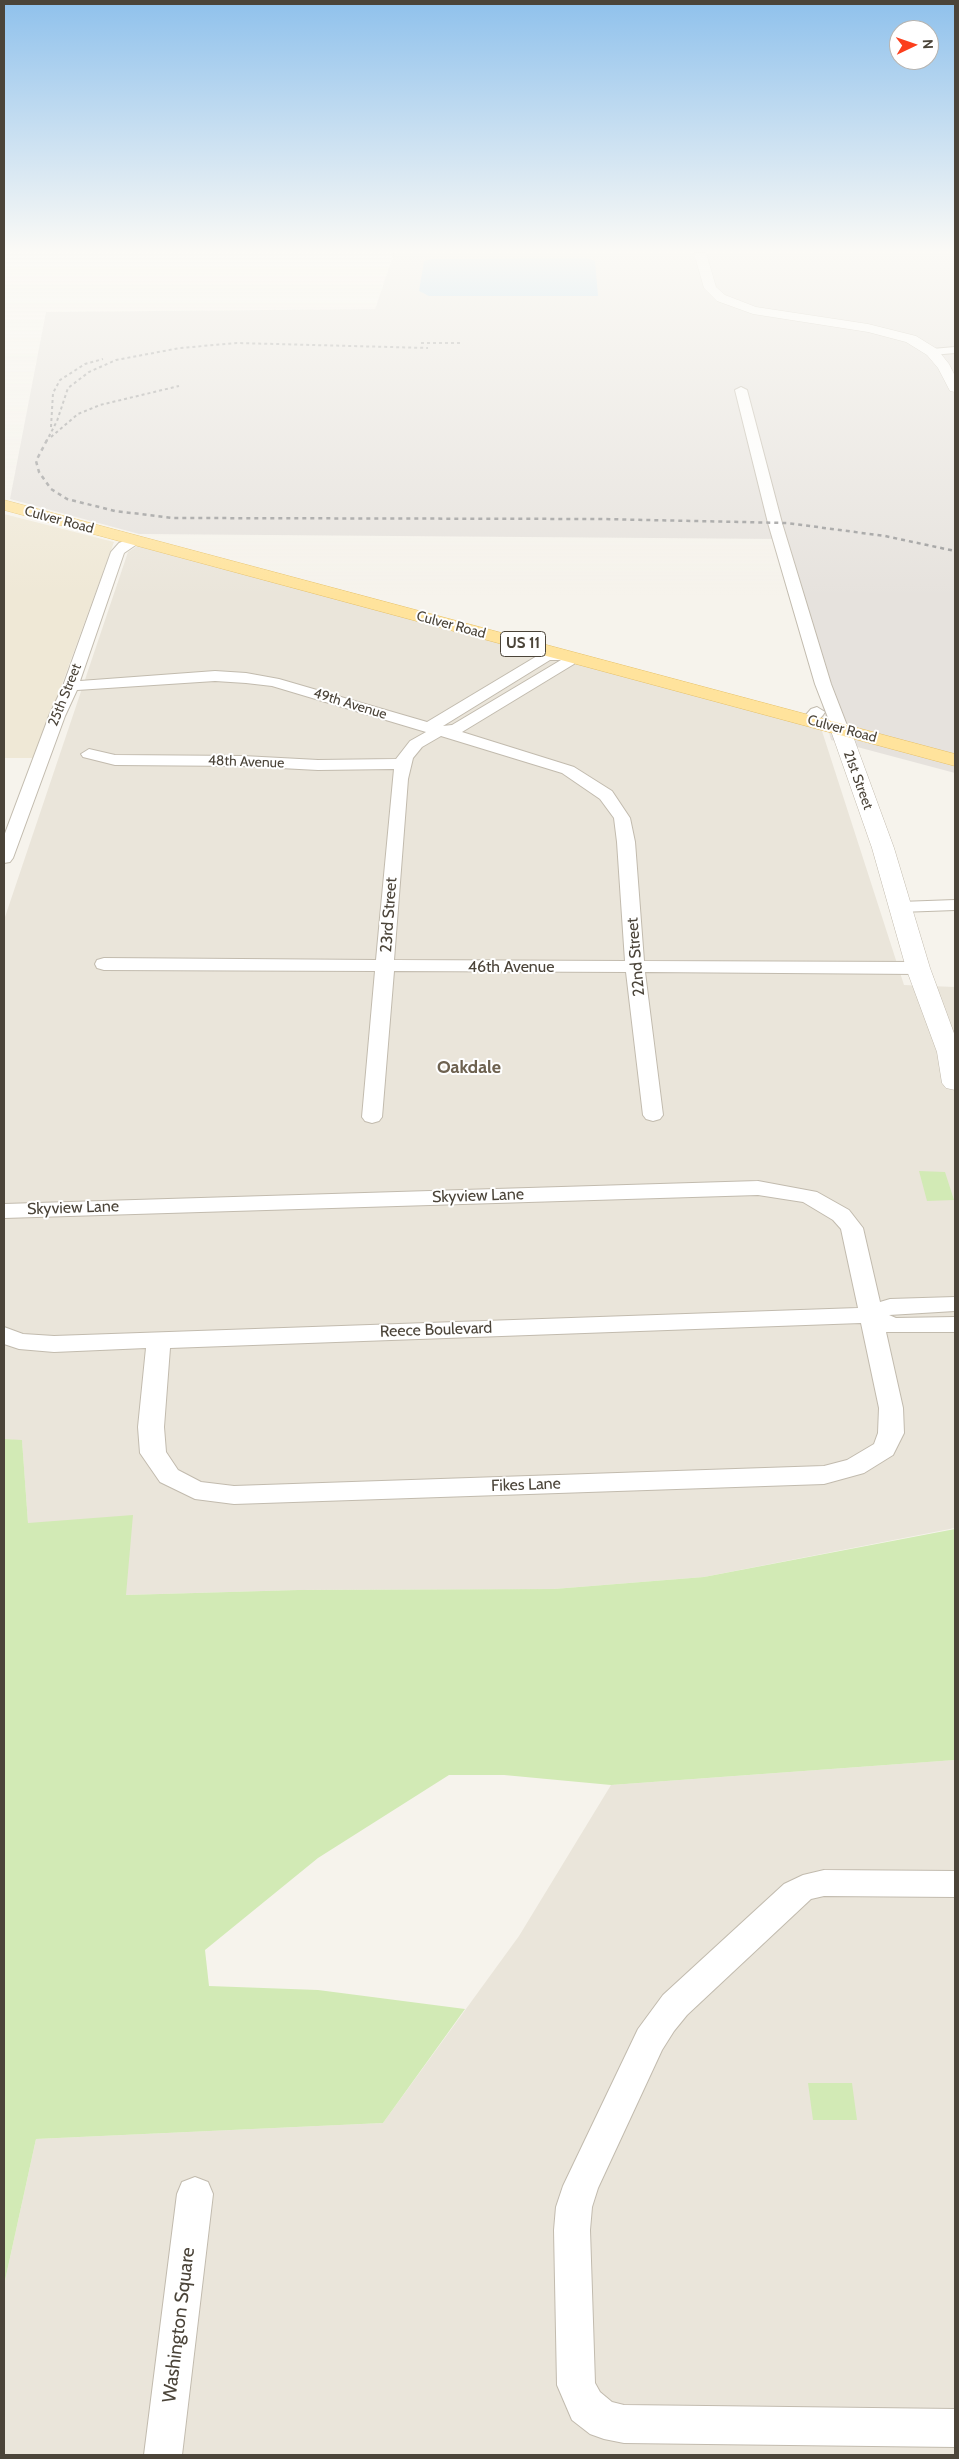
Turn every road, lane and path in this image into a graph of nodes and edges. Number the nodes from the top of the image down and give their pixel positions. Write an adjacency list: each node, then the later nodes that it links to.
1 (944, 368): 2 (street)
2 (955, 388)
3 (741, 390): 8 (street, 21st Street)
4 (4, 505): 5 (main road, Culver Road / US 11)
5 (136, 540): 6 (main road, Culver Road / US 11); 7 (street, 25th Street)
6 (565, 655): 8 (main road, Culver Road / US 11); 9 (street)
7 (71, 686): 9 (street, 49th Avenue); 14 (street, 25th Street)
8 (840, 728): 11 (main road, Culver Road / US 11); 16 (street, 21st Street)
9 (438, 730): 12 (street); 13 (street, 49th Avenue)
10 (90, 754): 12 (street, 48th Avenue)
11 (955, 760)
12 (403, 764): 19 (street, 23rd Street)
13 (612, 803): 18 (street, 22nd Street)
14 (4, 858)
15 (955, 906): 16 (street)
16 (900, 907): 20 (street, 21st Street)
17 (104, 964): 19 (street, 46th Avenue)
18 (636, 966): 19 (street, 46th Avenue); 20 (street, 46th Avenue); 23 (street, 22nd Street)
19 (385, 967): 24 (street, 23rd Street)
20 (918, 968): 21 (street, 21st Street)
21 (952, 1052): 22 (street, 21st Street)
22 (955, 1083)
23 (652, 1114)
24 (372, 1117)
25 (4, 1210): 27 (street, Skyview Lane)
26 (955, 1304): 27 (street, Reece Boulevard)
27 (869, 1315): 28 (street, Reece Boulevard); 30 (street, Reece Boulevard); 30 (street, Fikes Lane)
28 (955, 1325)
29 (4, 1335): 30 (street, Reece Boulevard)
30 (159, 1340)
31 (955, 1884): 33 (street)
32 (195, 2194): 34 (street, Washington Square)
33 (955, 2428)
34 (164, 2455)

